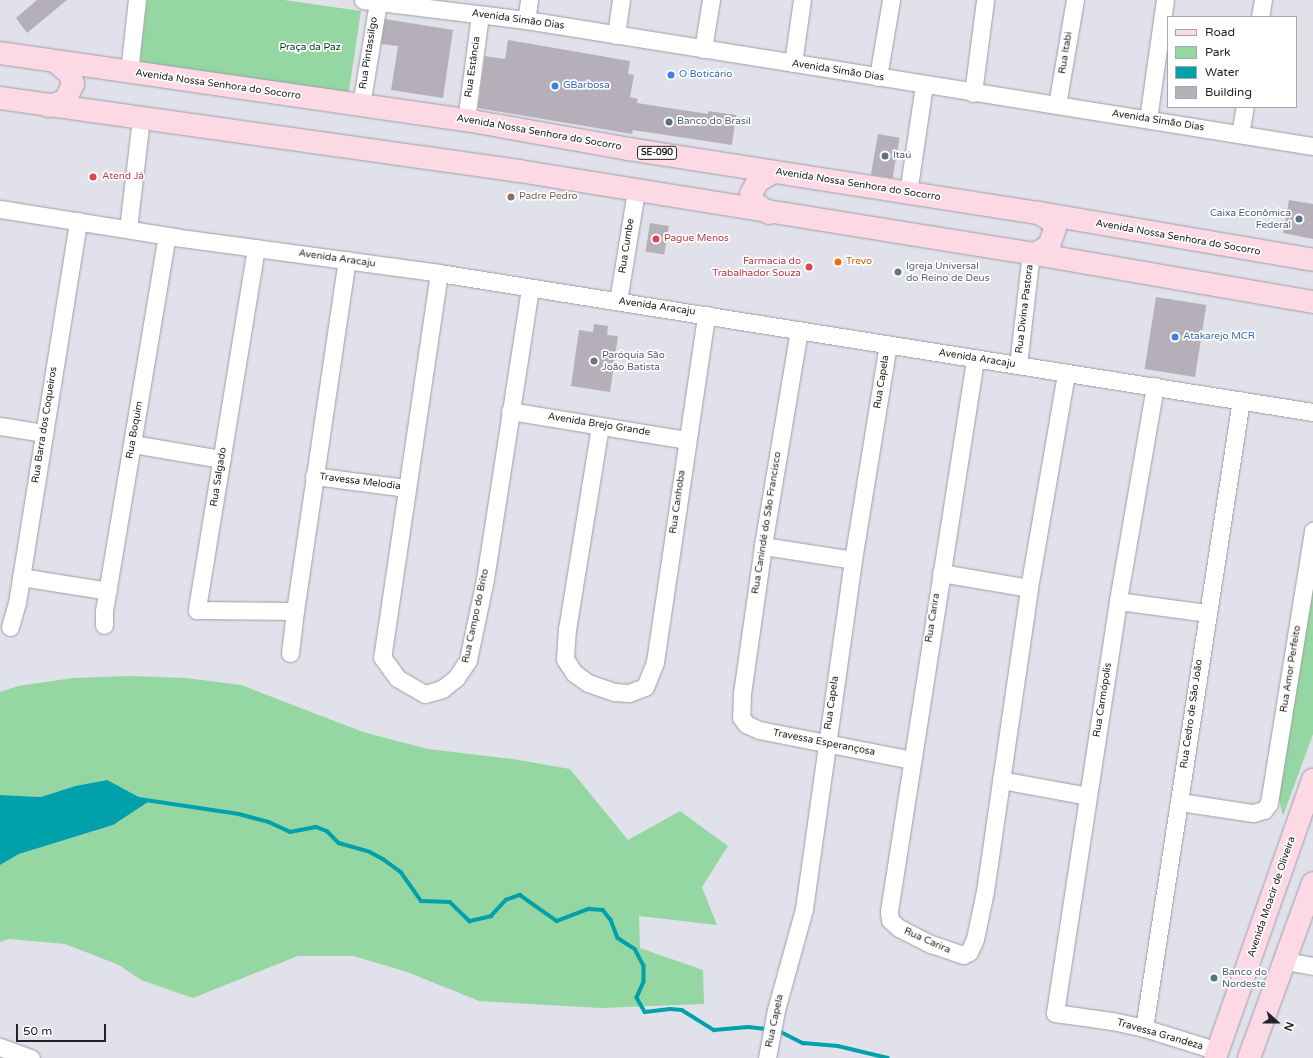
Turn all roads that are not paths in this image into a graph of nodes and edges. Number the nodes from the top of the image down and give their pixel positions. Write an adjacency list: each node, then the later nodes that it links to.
1 (137, 0): 21 (street)
2 (528, 0): 15 (street)
3 (621, 0): 16 (street)
4 (711, 0): 17 (street)
5 (802, 0): 20 (street)
6 (891, 0): 22 (street)
7 (985, 0): 24 (street)
8 (1075, 0): 27 (street, Rua Itabi)
9 (1165, 0): 31 (street)
10 (1263, 0): 14 (street)
11 (371, 1): 12 (street, Avenida Simão Dias); 26 (street, Rua Pintassilgo)
12 (436, 4): 13 (street, Avenida Simão Dias)
13 (480, 15): 15 (street, Avenida Simão Dias); 32 (street, Rua Estância)
14 (1260, 16)
15 (526, 20): 16 (street, Avenida Simão Dias)
16 (616, 35): 17 (street, Avenida Simão Dias)
17 (703, 50): 20 (street, Avenida Simão Dias)
18 (0, 53): 19 (main road, Avenida Nossa Senhora do Socorro / SE-090)
19 (55, 61): 21 (main road, Avenida Nossa Senhora do Socorro / SE-090); 28 (main road)
20 (793, 63): 22 (street, Avenida Simão Dias)
21 (129, 72): 26 (main road, Avenida Nossa Senhora do Socorro / SE-090)
22 (878, 77): 23 (street, Avenida Simão Dias)
23 (924, 85): 24 (street, Avenida Simão Dias); 37 (street)
24 (973, 93): 27 (street, Avenida Simão Dias)
25 (0, 98): 28 (main road)
26 (361, 105): 32 (main road, Avenida Nossa Senhora do Socorro / SE-090)
27 (1057, 105): 31 (street, Avenida Simão Dias)
28 (48, 106): 30 (main road)
29 (1245, 108): 33 (street)
30 (141, 119): 36 (main road); 42 (street)
31 (1148, 119): 33 (street, Avenida Simão Dias)
32 (466, 120): 35 (main road, Avenida Nossa Senhora do Socorro / SE-090)
33 (1240, 134): 34 (street, Avenida Simão Dias)
34 (1313, 146)
35 (773, 172): 37 (main road, Avenida Nossa Senhora do Socorro / SE-090); 39 (main road)
36 (636, 191): 39 (main road); 50 (street, Rua Cumbe)
37 (908, 193): 40 (main road, Avenida Nossa Senhora do Socorro / SE-090)
38 (0, 209): 41 (street, Avenida Aracaju)
39 (769, 213): 45 (main road)
40 (1039, 213): 45 (main road); 47 (main road, Avenida Nossa Senhora do Socorro / SE-090)
41 (78, 221): 42 (street, Avenida Aracaju); 64 (street, Rua Barra dos Coqueiros)
42 (128, 229): 43 (street, Avenida Aracaju)
43 (167, 236): 44 (street, Avenida Aracaju); 66 (street, Rua Boquim)
44 (256, 248): 46 (street, Avenida Aracaju); 67 (street, Rua Salgado)
45 (1033, 254): 51 (main road); 56 (street, Rua Divina Pastora)
46 (347, 260): 48 (street, Avenida Aracaju); 68 (street)
47 (1313, 260)
48 (439, 273): 49 (street, Avenida Aracaju); 69 (street, Rua Campo do Brito)
49 (530, 288): 50 (street, Avenida Aracaju); 60 (street, Rua Campo do Brito)
50 (618, 301): 52 (street, Avenida Aracaju)
51 (1313, 302)
52 (706, 314): 53 (street, Avenida Aracaju); 65 (street, Rua Canhoba)
53 (800, 330): 54 (street, Avenida Aracaju); 71 (street, Rua Canindé do São Francisco)
54 (888, 345): 55 (street, Avenida Aracaju); 72 (street, Rua Capela)
55 (975, 360): 56 (street, Avenida Aracaju); 73 (street, Rua Carira)
56 (1018, 366): 57 (street, Avenida Aracaju)
57 (1066, 373): 58 (street, Avenida Aracaju); 75 (street, Rua Carira)
58 (1155, 386): 59 (street, Avenida Aracaju); 77 (street, Rua Carmópolis)
59 (1241, 400): 61 (street, Avenida Aracaju); 79 (street, Rua Cedro de São João)
60 (510, 410): 63 (street, Avenida Brejo Grande); 69 (street, Rua Campo do Brito)
61 (1313, 412)
62 (0, 426): 64 (street)
63 (600, 426): 65 (street, Avenida Brejo Grande); 65 (street, Rua Canhoba)
64 (44, 434): 74 (street, Rua Barra dos Coqueiros)
65 (687, 440)
66 (133, 444): 67 (street); 76 (street, Rua Boquim)
67 (222, 459): 78 (street, Rua Salgado)
68 (314, 476): 69 (street, Travessa Melodia); 78 (street)
69 (406, 488)
70 (1313, 531): 89 (street, Rua Amor Perfeito)
71 (763, 546): 72 (street); 83 (street, Rua Canindé do São Francisco)
72 (853, 560): 84 (street, Rua Capela)
73 (941, 573): 75 (street); 85 (street, Rua Carira)
74 (21, 577): 76 (street); 81 (street, Rua Barra dos Coqueiros)
75 (1029, 588): 86 (street, Rua Carira)
76 (108, 591): 80 (street, Rua Boquim)
77 (1118, 602): 79 (street); 88 (street, Rua Carmópolis)
78 (295, 610): 82 (street)
79 (1207, 613): 89 (street, Rua Cedro de São João)
80 (104, 625)
81 (10, 627)
82 (290, 653)
83 (741, 717): 84 (street, Travessa Esperançosa)
84 (826, 743): 85 (street, Travessa Esperançosa); 98 (street, Rua Capela)
85 (912, 760): 86 (street, Rua Carira)
86 (1001, 780): 88 (street)
87 (1313, 780): 96 (main road, Avenida Moacir de Oliveira)
88 (1088, 796): 93 (street, Rua Carmópolis)
89 (1180, 802): 94 (street, Rua Cedro de São João)
90 (1313, 883): 91 (main road)
91 (1285, 962): 92 (street); 99 (main road)
92 (1313, 966)
93 (1054, 1013): 94 (street, Travessa Grandeza)
94 (1144, 1028): 96 (street, Travessa Grandeza)
95 (0, 1047): 97 (street)
96 (1216, 1055)
97 (31, 1058)
98 (767, 1058)
99 (1249, 1058)

